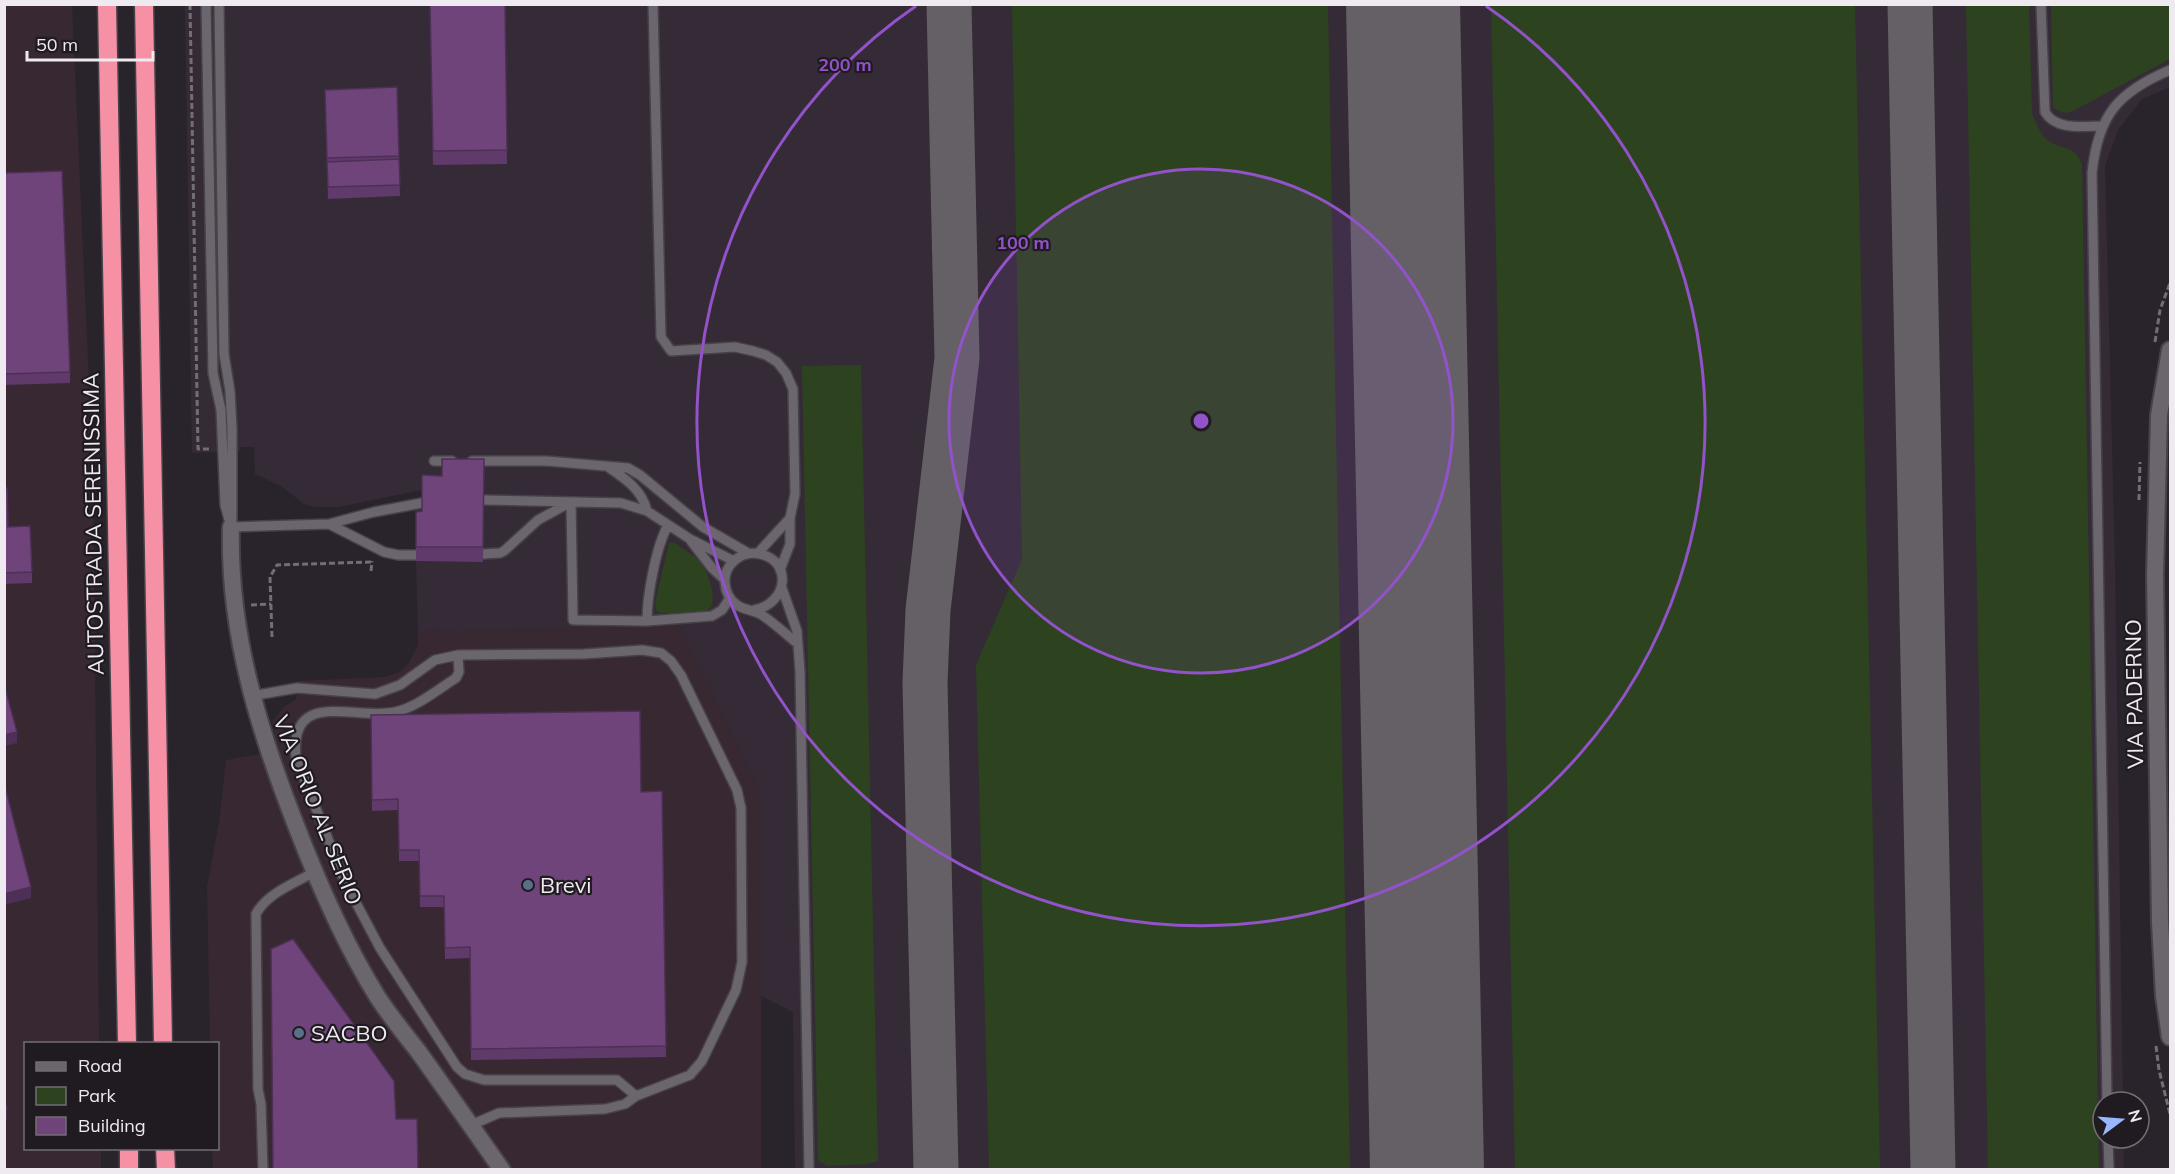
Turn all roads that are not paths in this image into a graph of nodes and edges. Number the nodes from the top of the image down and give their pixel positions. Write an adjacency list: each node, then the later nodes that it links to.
1 (107, 4): 36 (highway, AUTOSTRADA SERENISSIMA)
2 (144, 4): 37 (highway)
3 (206, 4): 19 (lane)
4 (219, 4): 19 (lane)
5 (653, 4): 16 (lane)
6 (2041, 4): 8 (lane)
7 (2170, 70): 8 (lane)
8 (2102, 126): 38 (lane)
9 (2170, 350): 35 (street, VIA PADERNO)
10 (434, 461): 11 (lane)
11 (606, 465): 15 (lane); 21 (lane)
12 (484, 500): 13 (lane)
13 (571, 502): 15 (lane); 22 (lane); 30 (lane)
14 (422, 504): 17 (lane)
15 (647, 511): 18 (lane)
16 (790, 518): 21 (lane); 25 (lane)
17 (329, 524): 19 (lane); 23 (lane)
18 (668, 525): 20 (lane); 30 (lane)
19 (231, 527): 33 (street, VIA ORIO AL SERIO)
20 (690, 539): 24 (lane); 26 (lane)
21 (753, 553): 24 (lane); 25 (lane)
22 (483, 554)
23 (416, 555)
24 (734, 561): 26 (lane)
25 (780, 570): 27 (lane)
26 (725, 580): 28 (lane)
27 (782, 588): 29 (lane); 31 (lane)
28 (730, 598): 29 (lane); 30 (lane)
29 (754, 610): 31 (lane)
30 (647, 621)
31 (798, 644): 48 (lane)
32 (458, 655): 33 (lane); 39 (lane); 39 (lane)
33 (252, 696): 34 (street, VIA ORIO AL SERIO)
34 (314, 872): 40 (street, VIA ORIO AL SERIO); 46 (lane)
35 (2170, 1037)
36 (127, 1042)
37 (163, 1042)
38 (2107, 1090)
39 (636, 1096): 40 (lane)
40 (471, 1125): 47 (street, VIA ORIO AL SERIO)
41 (129, 1150): 44 (highway)
42 (165, 1150): 45 (highway)
43 (2108, 1150): 49 (lane)
44 (129, 1170)
45 (166, 1170)
46 (263, 1170)
47 (502, 1170)
48 (809, 1170)
49 (2109, 1170)

